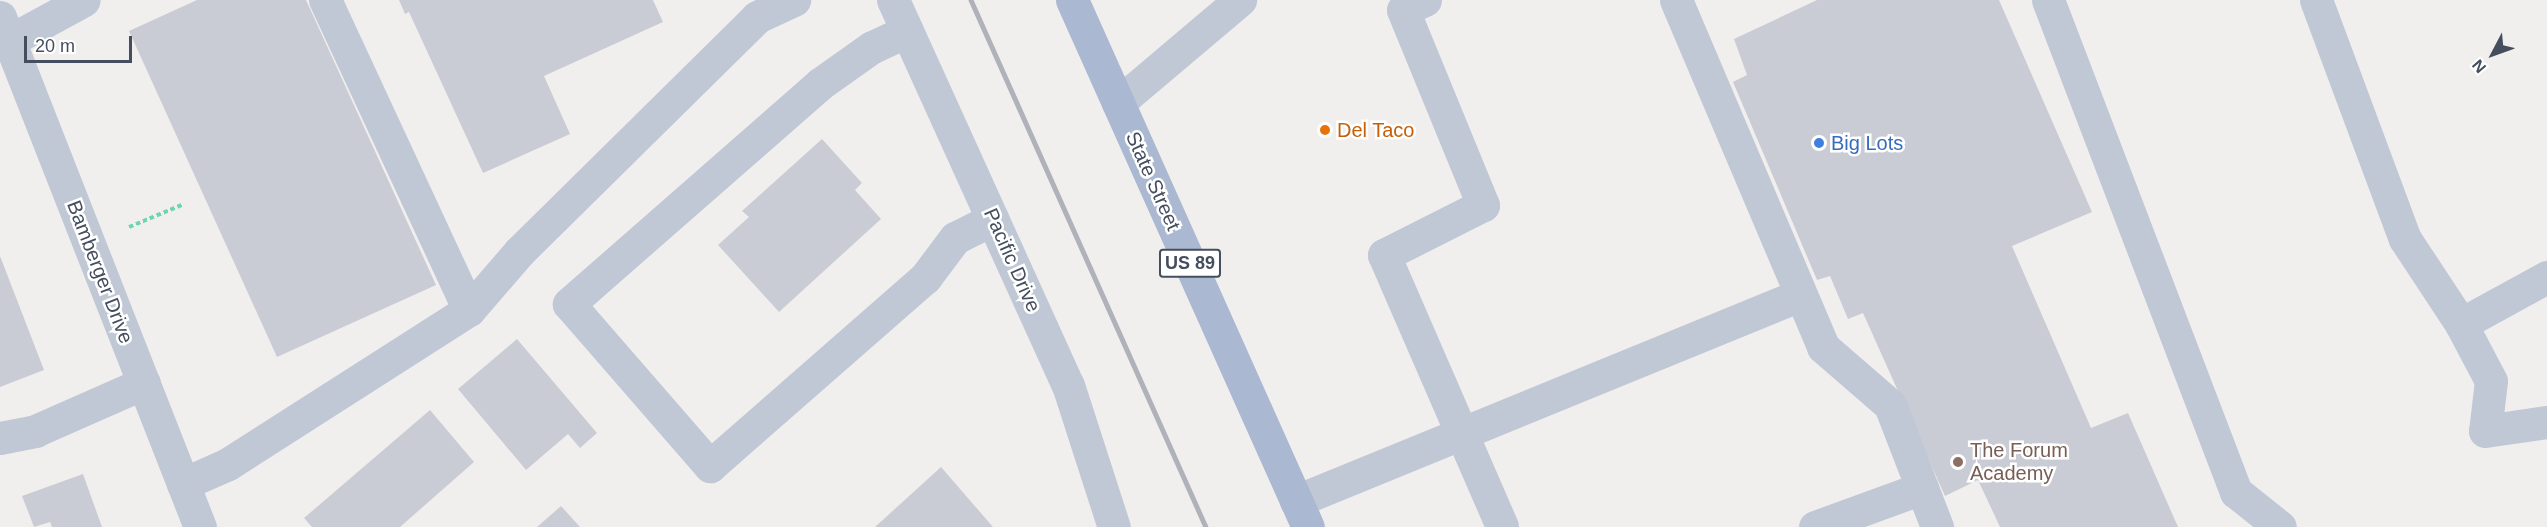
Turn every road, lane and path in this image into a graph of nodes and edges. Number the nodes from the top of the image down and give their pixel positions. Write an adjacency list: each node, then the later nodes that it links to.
1 (84, 0): 11 (street)
2 (325, 0): 19 (street)
3 (794, 0): 19 (street)
4 (893, 0): 12 (street, Pacific Drive)
5 (1072, 0): 13 (main road, State Street / US 89)
6 (1239, 0): 13 (street)
7 (1677, 0): 18 (street)
8 (2048, 0): 33 (street)
9 (2316, 0): 20 (street)
10 (1418, 1): 23 (street)
11 (5, 29): 21 (street, Bamberger Drive)
12 (907, 32): 15 (street, Pacific Drive); 15 (street)
13 (1118, 103): 27 (main road, State Street / US 89)
14 (184, 204): 16 (path)
15 (993, 219): 29 (street, Pacific Drive)
16 (129, 227)
17 (2547, 277): 20 (street)
18 (1800, 294): 23 (street); 26 (street)
19 (469, 310): 25 (street)
20 (2461, 324): 22 (street)
21 (144, 383): 24 (street); 25 (street, Bamberger Drive)
22 (2547, 422)
23 (1462, 433): 27 (street); 30 (street)
24 (0, 438)
25 (183, 484): 28 (street, Bamberger Drive)
26 (1922, 488): 31 (street); 32 (street)
27 (1302, 514)
28 (200, 527)
29 (1114, 527)
30 (1502, 527)
31 (1815, 527)
32 (1937, 527)
33 (2280, 527)

